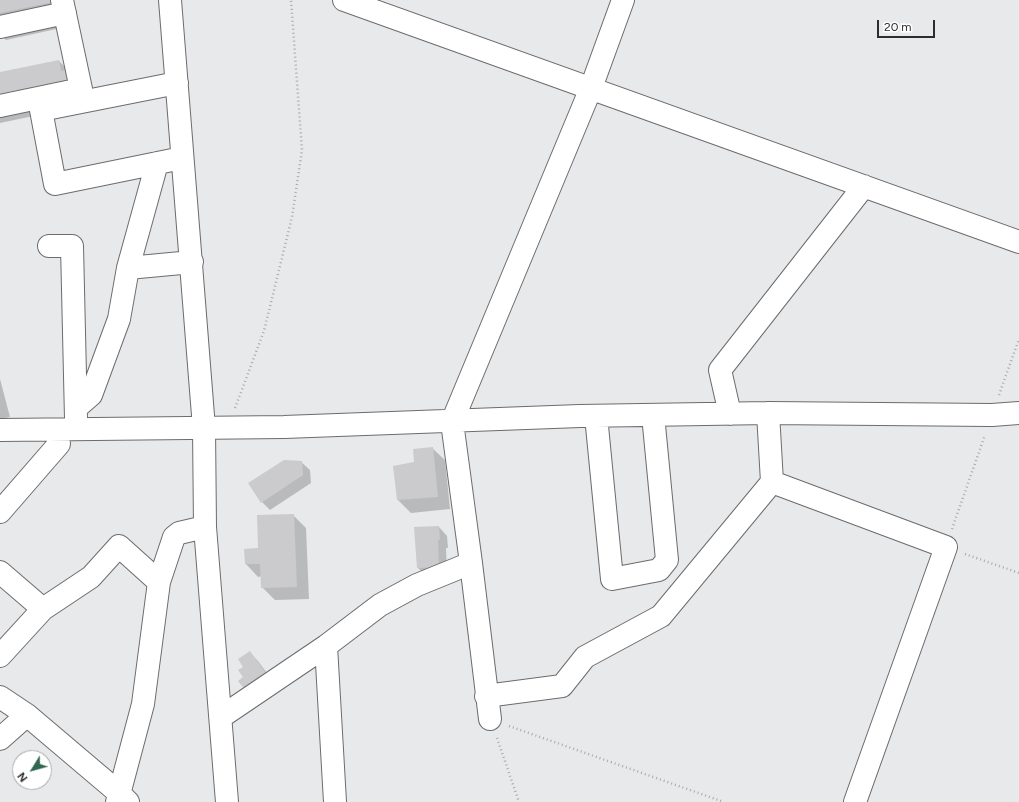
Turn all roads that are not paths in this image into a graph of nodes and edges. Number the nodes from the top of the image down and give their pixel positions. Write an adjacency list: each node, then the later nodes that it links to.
1 (170, 0): 6 (street)
2 (344, 0): 7 (street)
3 (623, 0): 7 (street)
4 (64, 7): 5 (street); 8 (street)
5 (0, 27)
6 (176, 83): 9 (street); 10 (street)
7 (591, 88): 11 (street); 22 (street)
8 (0, 106)
9 (182, 158): 10 (street); 14 (street)
10 (157, 163): 15 (street)
11 (864, 186): 12 (street); 18 (street)
12 (1019, 242)
13 (49, 246): 16 (street)
14 (192, 262): 15 (street); 23 (street)
15 (128, 268): 16 (street)
16 (76, 408): 25 (street)
17 (1019, 413): 19 (street)
18 (730, 414): 19 (street); 20 (street)
19 (768, 414): 27 (street)
20 (653, 415): 21 (street); 21 (street)
21 (596, 416): 22 (street)
22 (452, 422): 23 (street); 30 (street)
23 (204, 428): 25 (street); 29 (street)
24 (0, 430): 25 (street)
25 (76, 430)
26 (60, 444): 28 (street)
27 (772, 482): 36 (street); 45 (street)
28 (0, 512)
29 (205, 527): 32 (street); 39 (street)
30 (471, 563): 34 (street); 36 (street)
31 (0, 572): 33 (street)
32 (160, 582): 33 (street); 42 (street)
33 (43, 609): 35 (street)
34 (326, 646): 39 (street); 44 (street)
35 (0, 656)
36 (486, 696): 40 (street)
37 (0, 697): 38 (street)
38 (27, 715): 41 (street); 42 (street)
39 (221, 717): 43 (street)
40 (490, 719)
41 (0, 739)
42 (121, 799)
43 (227, 802)
44 (335, 802)
45 (855, 802)

